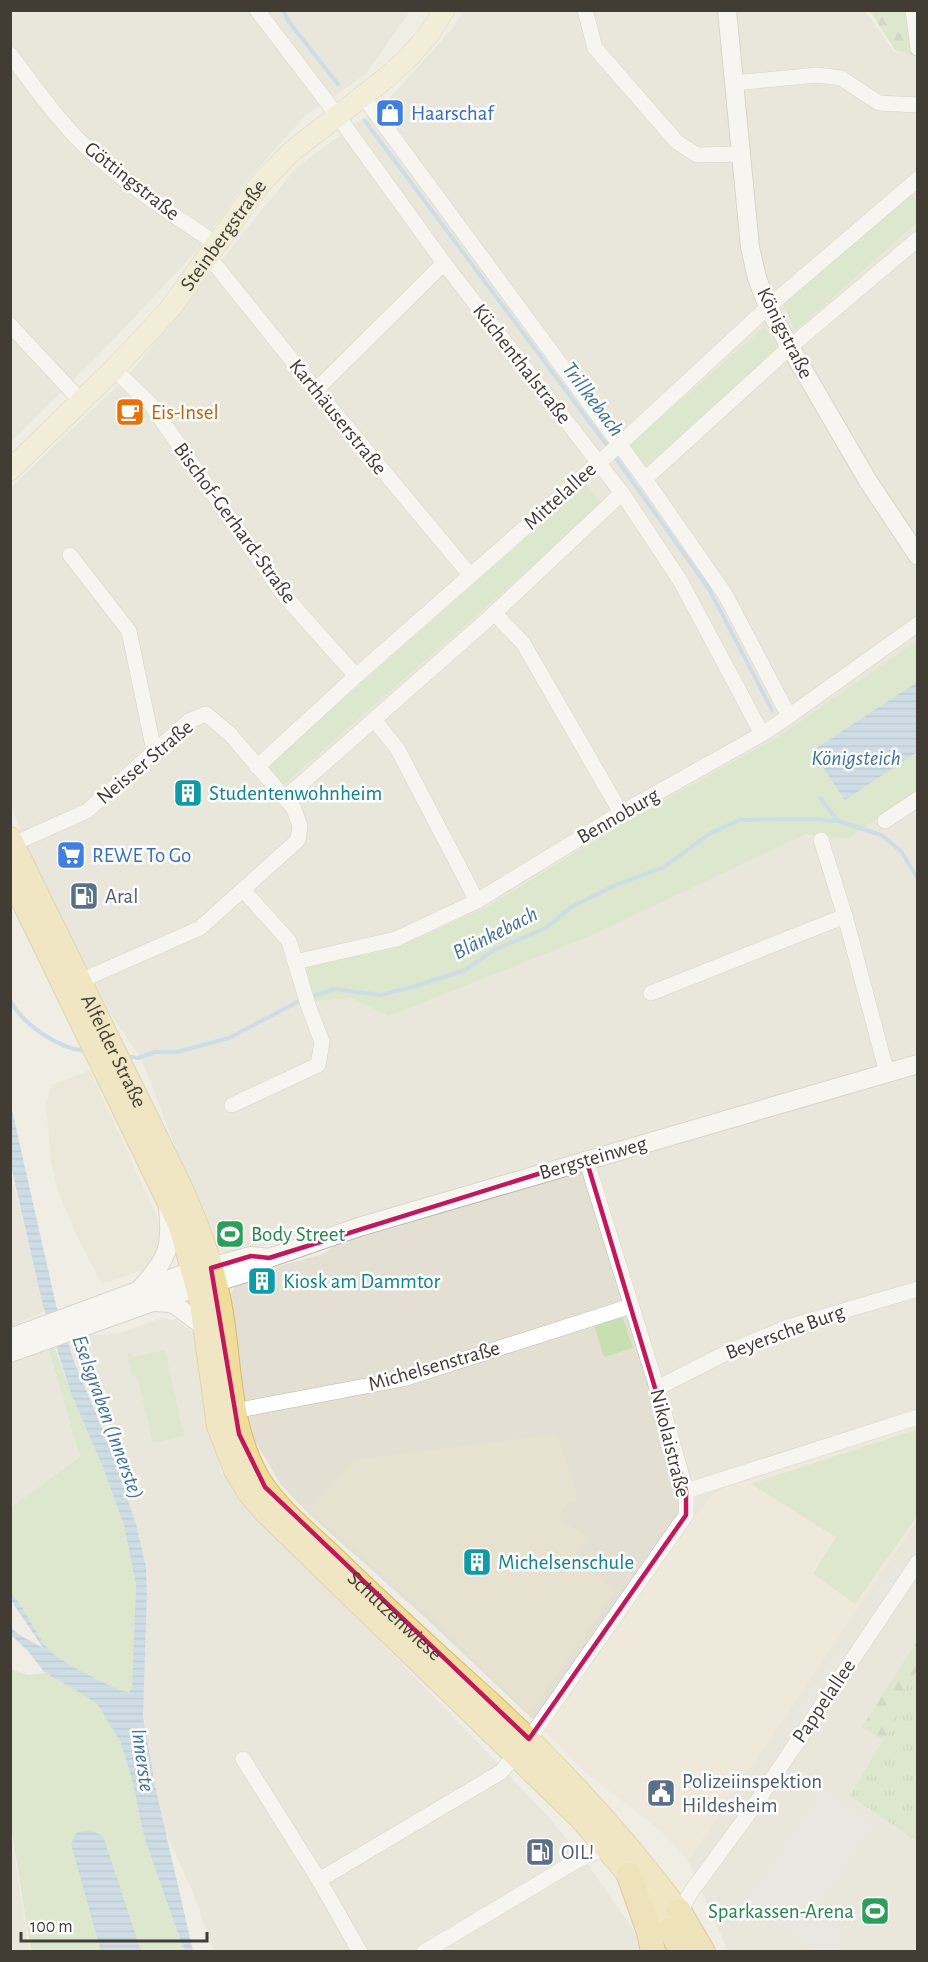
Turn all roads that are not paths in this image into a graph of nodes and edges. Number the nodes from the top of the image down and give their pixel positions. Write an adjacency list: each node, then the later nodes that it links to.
1 (257, 10): 11 (street, Küchenthalstraße)
2 (444, 10): 9 (main road, Steinbergstraße)
3 (585, 10): 12 (street)
4 (727, 10): 8 (street, Königstraße)
5 (913, 10): 6 (street)
6 (918, 48)
7 (10, 54): 15 (street, Göttingstraße)
8 (734, 83): 10 (street); 12 (street, Königstraße)
9 (363, 96): 11 (main road, Steinbergstraße); 23 (street, Küchenthalstraße)
10 (918, 105)
11 (337, 116): 15 (main road, Steinbergstraße); 16 (street, Küchenthalstraße)
12 (741, 154): 17 (street, Königstraße)
13 (918, 179): 17 (street, Mittelallee)
14 (918, 239): 19 (street)
15 (213, 250): 20 (main road, Steinbergstraße); 21 (street, Karthäuserstraße)
16 (444, 263): 21 (street); 24 (street, Küchenthalstraße)
17 (768, 307): 19 (street, Königstraße); 23 (street, Mittelallee)
18 (10, 325): 22 (street)
19 (790, 347): 26 (street); 29 (street, Königstraße)
20 (114, 369): 22 (main road, Steinbergstraße); 33 (street, Bischof-Gerhard-Straße)
21 (316, 390): 30 (street, Karthäuserstraße)
22 (81, 401): 25 (main road, Steinbergstraße)
23 (620, 444): 24 (street, Mittelallee); 26 (street, Küchenthalstraße)
24 (597, 462): 27 (street, Küchenthalstraße); 30 (street, Mittelallee)
25 (10, 470)
26 (645, 479): 34 (street, Küchenthalstraße)
27 (622, 493): 31 (street, Mittelallee); 36 (street, Küchenthalstraße)
28 (70, 555): 37 (street)
29 (918, 556)
30 (470, 575): 33 (street, Mittelallee)
31 (494, 613): 35 (street, Mittelallee); 41 (street)
32 (918, 624): 34 (street, Bennoburg)
33 (356, 676): 38 (street, Mittelallee)
34 (789, 716): 36 (street, Bennoburg)
35 (374, 720): 39 (street, Mittelallee); 47 (street)
36 (762, 734): 41 (street, Bennoburg)
37 (154, 751): 38 (street, Neisser Straße); 44 (street, Neisser Straße)
38 (257, 767): 39 (street, Neisser Straße)
39 (285, 798): 46 (street, Neisser Straße)
40 (918, 799): 42 (street)
41 (621, 813): 47 (street, Bennoburg)
42 (885, 820)
43 (820, 840): 48 (street)
44 (12, 841): 50 (main road, Alfelder Straße)
45 (10, 875): 52 (main road, Alfelder Straße)
46 (244, 891): 49 (street); 50 (street, Neisser Straße)
47 (477, 901): 49 (street, Bennoburg)
48 (845, 916): 51 (street); 54 (street)
49 (295, 962): 55 (street)
50 (80, 981): 52 (main road, Alfelder Straße)
51 (651, 993)
52 (107, 1055): 57 (main road, Alfelder Straße); 58 (main road, Alfelder Straße)
53 (918, 1064): 54 (street, Bergsteinweg)
54 (887, 1073): 56 (street, Bergsteinweg)
55 (232, 1105)
56 (586, 1160): 58 (street, Bergsteinweg); 62 (street, Nikolaistraße)
57 (167, 1197): 58 (main road, Alfelder Straße); 60 (street)
58 (205, 1277): 60 (street); 61 (street); 64 (main road, Schützenwiese); 69 (main road, Schützenwiese)
59 (918, 1288): 68 (street, Beyersche Burg)
60 (141, 1289): 63 (street)
61 (154, 1301): 63 (street); 64 (street)
62 (631, 1306): 68 (street, Nikolaistraße); 69 (street, Michelsenstraße)
63 (79, 1320): 65 (street)
64 (205, 1327): 73 (main road, Schützenwiese)
65 (43, 1333): 66 (street); 67 (street)
66 (10, 1338)
67 (10, 1353)
68 (657, 1388): 71 (street, Nikolaistraße)
69 (234, 1411): 73 (main road, Schützenwiese)
70 (918, 1417): 71 (street)
71 (686, 1491): 73 (street, Nikolaistraße)
72 (918, 1562): 78 (street, Pappelallee)
73 (522, 1747): 75 (main road, Schützenwiese); 77 (street, Nikolaistraße)
74 (243, 1759): 77 (street)
75 (616, 1846): 76 (main road, Schützenwiese); 78 (main road, Schützenwiese); 80 (street)
76 (629, 1875): 78 (main road, Schützenwiese); 81 (highway)
77 (318, 1880): 79 (street)
78 (670, 1931): 82 (highway); 83 (highway)
79 (360, 1952)
80 (424, 1952)
81 (653, 1952)
82 (683, 1952)
83 (704, 1952)

